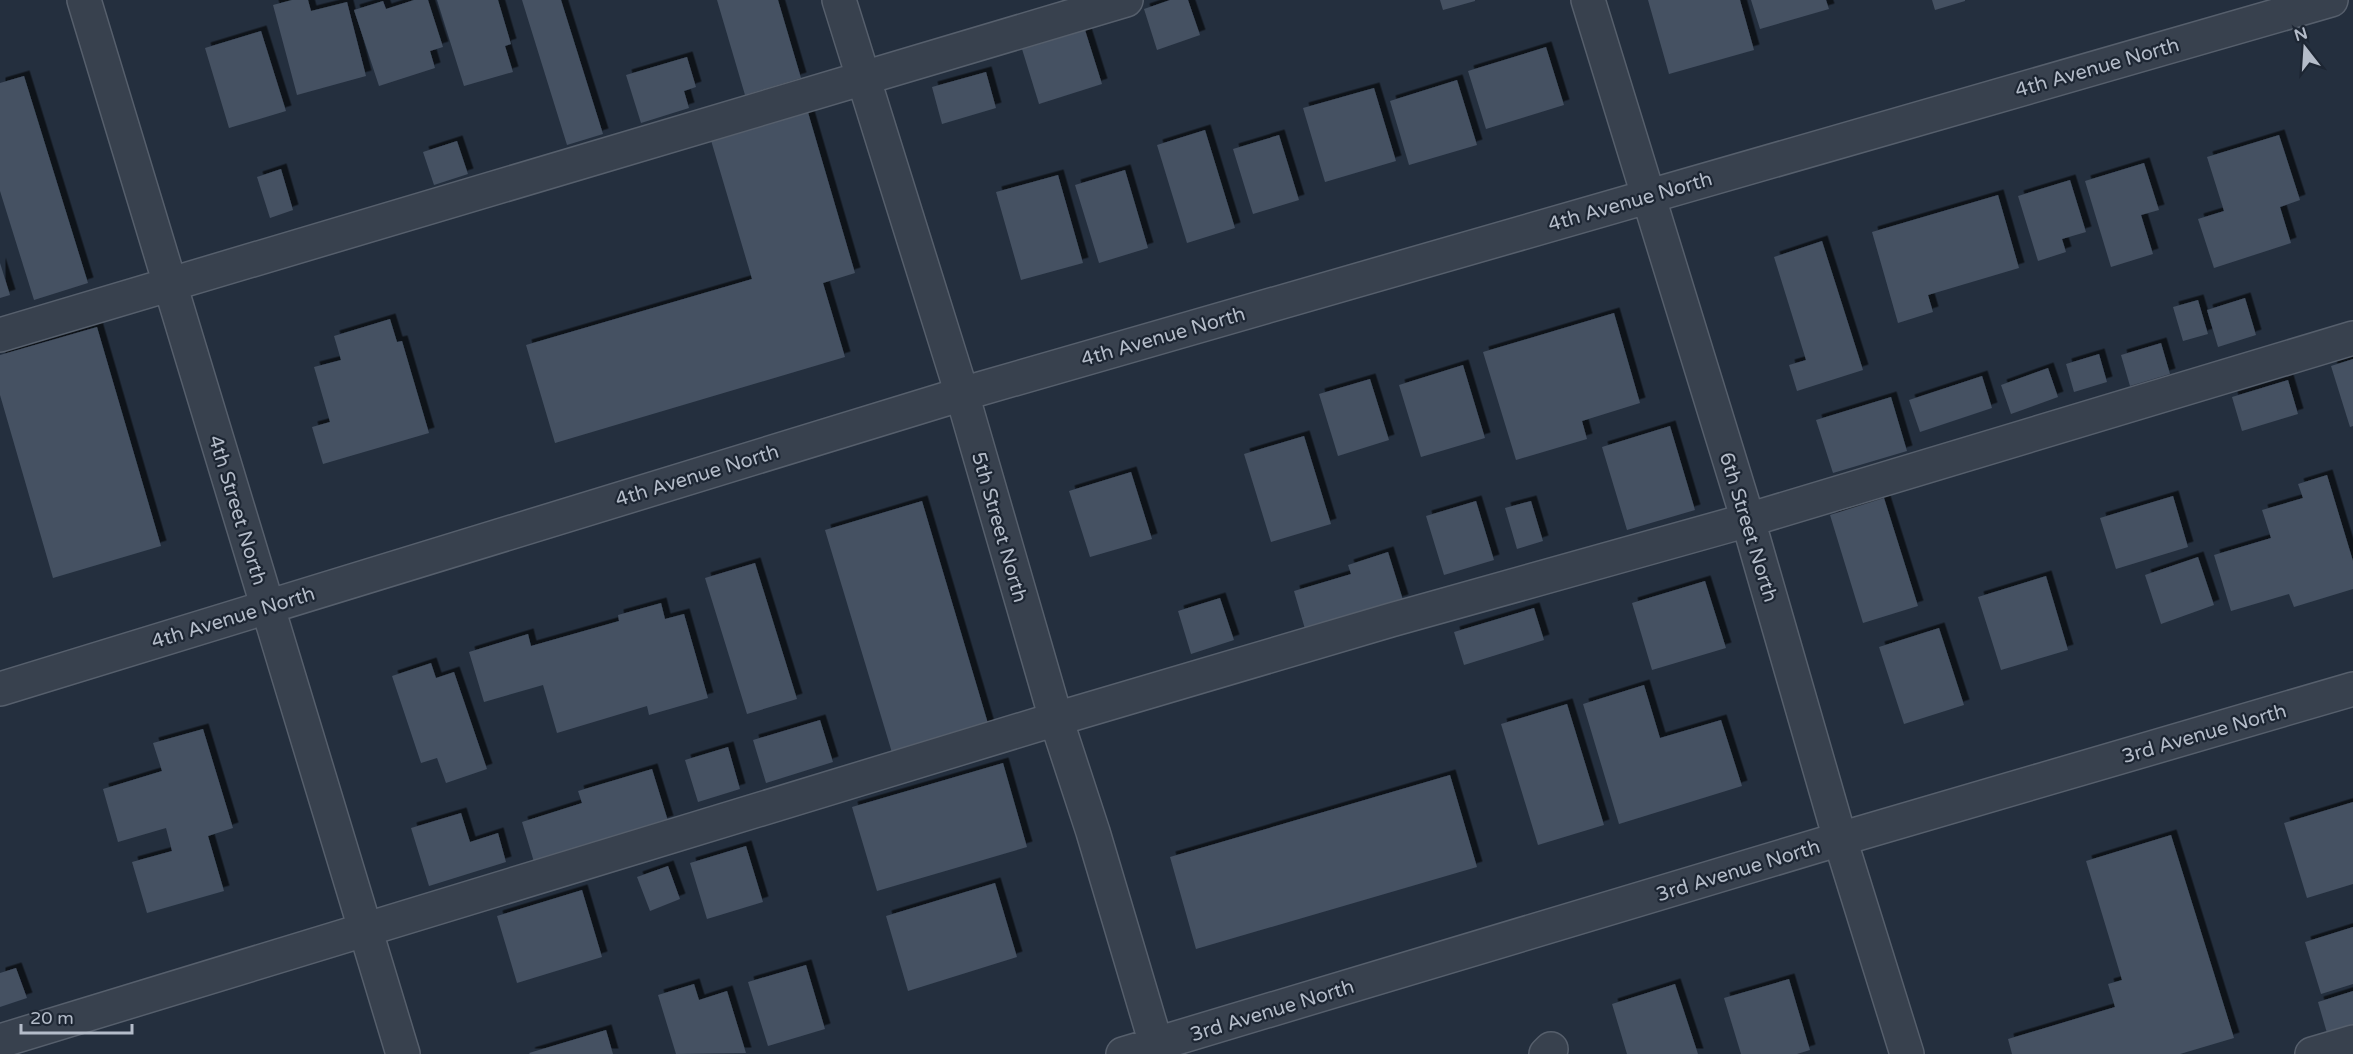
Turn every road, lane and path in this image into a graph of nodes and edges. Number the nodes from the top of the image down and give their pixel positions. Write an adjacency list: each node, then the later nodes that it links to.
1 (84, 0): 10 (street, 4th Street North)
2 (838, 0): 8 (street, 5th Street North)
3 (1126, 0): 8 (street)
4 (1588, 0): 9 (street, 6th Street North)
5 (2331, 0): 9 (street, 4th Avenue North)
6 (2348, 0): 7 (street)
7 (2353, 16)
8 (863, 79): 10 (street); 13 (street, 5th Street North)
9 (1647, 195): 13 (street, 4th Avenue North); 14 (street, 6th Street North)
10 (170, 285): 11 (street); 15 (street, 4th Street North)
11 (0, 335)
12 (2353, 338): 14 (street)
13 (962, 394): 15 (street, 4th Avenue North); 18 (street, 5th Street North)
14 (1748, 520): 18 (street); 19 (street, 6th Street North)
15 (268, 607): 16 (street, 4th Avenue North); 20 (street, 4th Street North)
16 (0, 689)
17 (2353, 689): 19 (street, 3rd Avenue North)
18 (1056, 719): 20 (street); 23 (street, 5th Street North)
19 (1840, 839): 23 (street, 3rd Avenue North); 26 (street, 6th Street North)
20 (366, 930): 21 (street); 24 (street, 4th Street North)
21 (0, 1041)
22 (2353, 1042): 27 (street)
23 (1158, 1049): 25 (street, 3rd Avenue North)
24 (404, 1054)
25 (1123, 1054)
26 (1907, 1054)
27 (2312, 1054)

